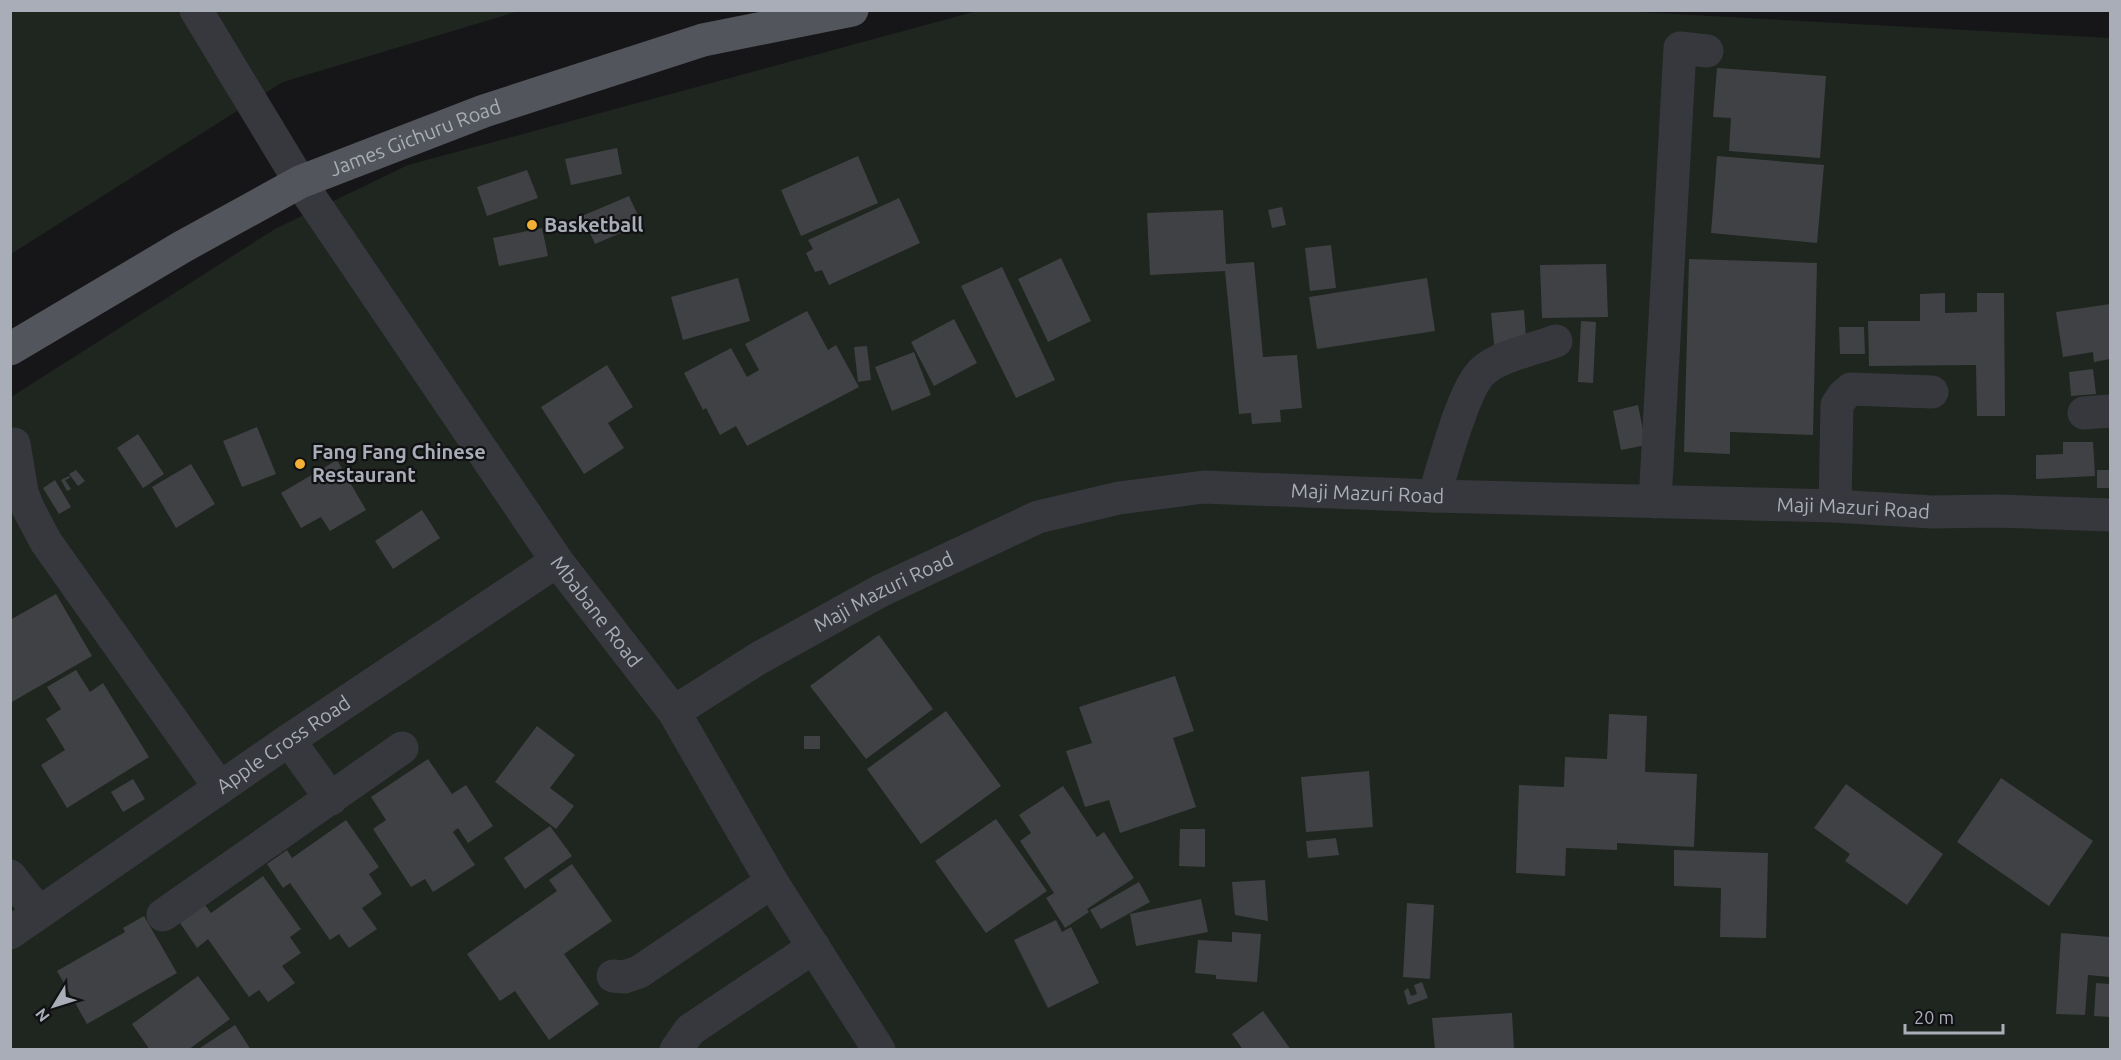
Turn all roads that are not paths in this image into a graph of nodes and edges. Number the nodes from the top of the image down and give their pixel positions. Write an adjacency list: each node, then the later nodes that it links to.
1 (852, 10): 4 (main road, James Gichuru Road)
2 (200, 12): 4 (street, Mbabane Road)
3 (1707, 51): 10 (street)
4 (300, 182): 6 (main road, James Gichuru Road); 13 (street, Mbabane Road)
5 (1556, 341): 9 (street)
6 (10, 349)
7 (1932, 392): 11 (street)
8 (14, 444): 17 (street)
9 (1434, 496): 10 (street, Maji Mazuri Road); 14 (street, Maji Mazuri Road)
10 (1655, 502): 11 (street, Maji Mazuri Road)
11 (1835, 506): 12 (street, Maji Mazuri Road)
12 (2110, 515)
13 (557, 561): 14 (street, Mbabane Road); 15 (street, Apple Cross Road)
14 (674, 712): 20 (street, Mbabane Road)
15 (289, 740): 17 (street, Apple Cross Road); 18 (street)
16 (402, 748): 18 (street)
17 (220, 788): 21 (street, Apple Cross Road)
18 (331, 799): 22 (street)
19 (10, 876): 21 (street)
20 (772, 882): 24 (street, Mbabane Road); 25 (street)
21 (39, 914): 23 (street, Apple Cross Road)
22 (163, 915)
23 (10, 933)
24 (814, 947): 26 (street); 27 (street, Mbabane Road)
25 (613, 976)
26 (676, 1050)
27 (879, 1050)

